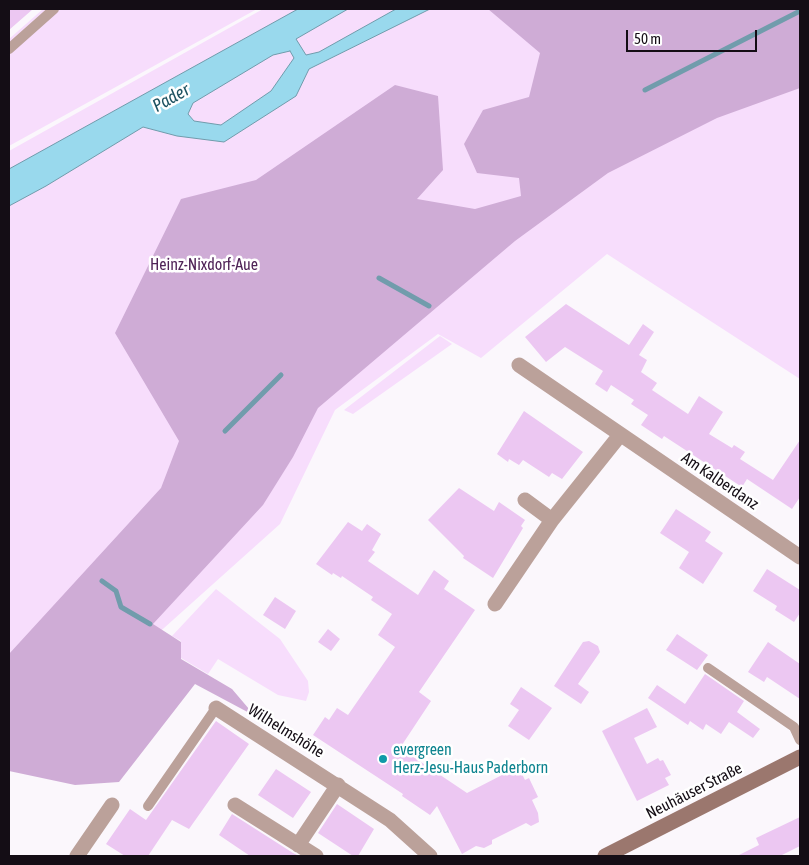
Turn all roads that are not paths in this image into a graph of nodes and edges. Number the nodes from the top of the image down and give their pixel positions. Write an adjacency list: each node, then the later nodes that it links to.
1 (54, 9): 2 (lane)
2 (9, 49)
3 (519, 365): 4 (street, Am Kalberdanz)
4 (620, 435): 6 (street); 7 (street, Am Kalberdanz)
5 (525, 500): 6 (street)
6 (552, 520): 8 (street)
7 (800, 557)
8 (495, 604)
9 (708, 668): 11 (lane)
10 (216, 708): 13 (street, Wilhelmshöhe); 16 (lane)
11 (800, 740)
12 (800, 757): 21 (main road, Neuhäuser Straße)
13 (338, 785): 17 (street); 20 (street, Wilhelmshöhe)
14 (112, 805): 18 (street)
15 (235, 805): 17 (street)
16 (148, 806)
17 (298, 845): 19 (street)
18 (77, 856)
19 (316, 856)
20 (430, 856)
21 (605, 856)

